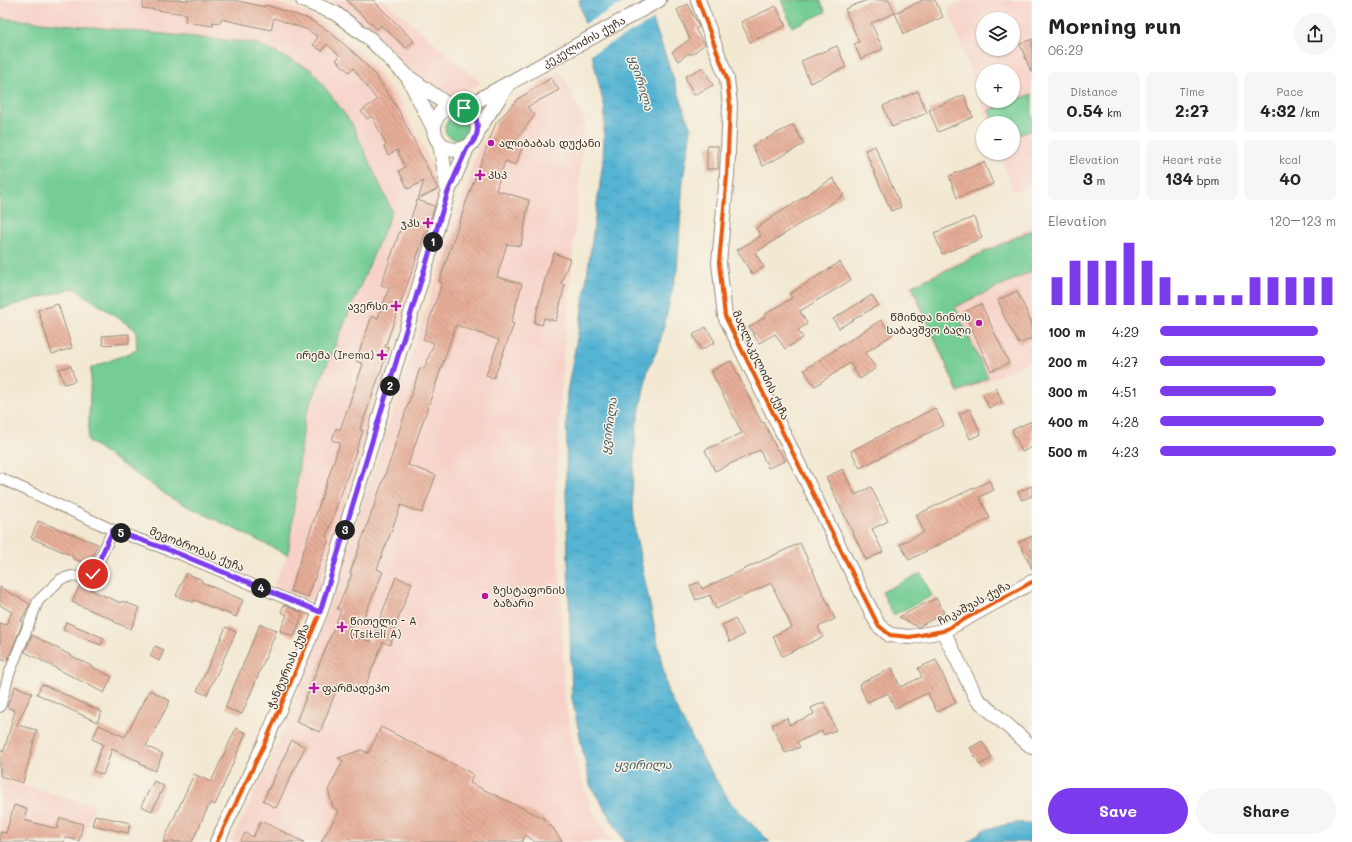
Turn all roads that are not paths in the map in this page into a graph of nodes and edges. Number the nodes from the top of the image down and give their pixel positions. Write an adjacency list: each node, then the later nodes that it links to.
1 (303, 0): 4 (street)
2 (660, 0): 5 (street, კეკელიძის ქუჩა)
3 (698, 0): 16 (street, მაღლაკელიძის ქუჩა)
4 (408, 77): 6 (street); 7 (street)
5 (508, 84): 6 (street, კეკელიძის ქუჩა); 8 (street, კეკელიძის ქუჩა)
6 (458, 108): 7 (street); 8 (street)
7 (434, 129): 9 (street)
8 (478, 130): 10 (street)
9 (440, 143): 10 (street); 11 (street, ჭანტურიას ქუჩა)
10 (467, 148): 11 (street, ჭანტურიას ქუჩა)
11 (448, 192): 15 (street, ჭანტურიას ქუჩა)
12 (0, 478): 13 (street, მეგობრობას ქუჩა)
13 (113, 530): 15 (street, მეგობრობას ქუჩა); 18 (street)
14 (1032, 582): 17 (street, ჩიკაშუას ქუჩა)
15 (320, 612): 21 (street, ჭანტურიას ქუჩა)
16 (878, 625): 17 (street, ჩიკაშუას ქუჩა)
17 (943, 632): 20 (street)
18 (4, 672): 19 (street)
19 (0, 707)
20 (1032, 747)
21 (217, 842)

